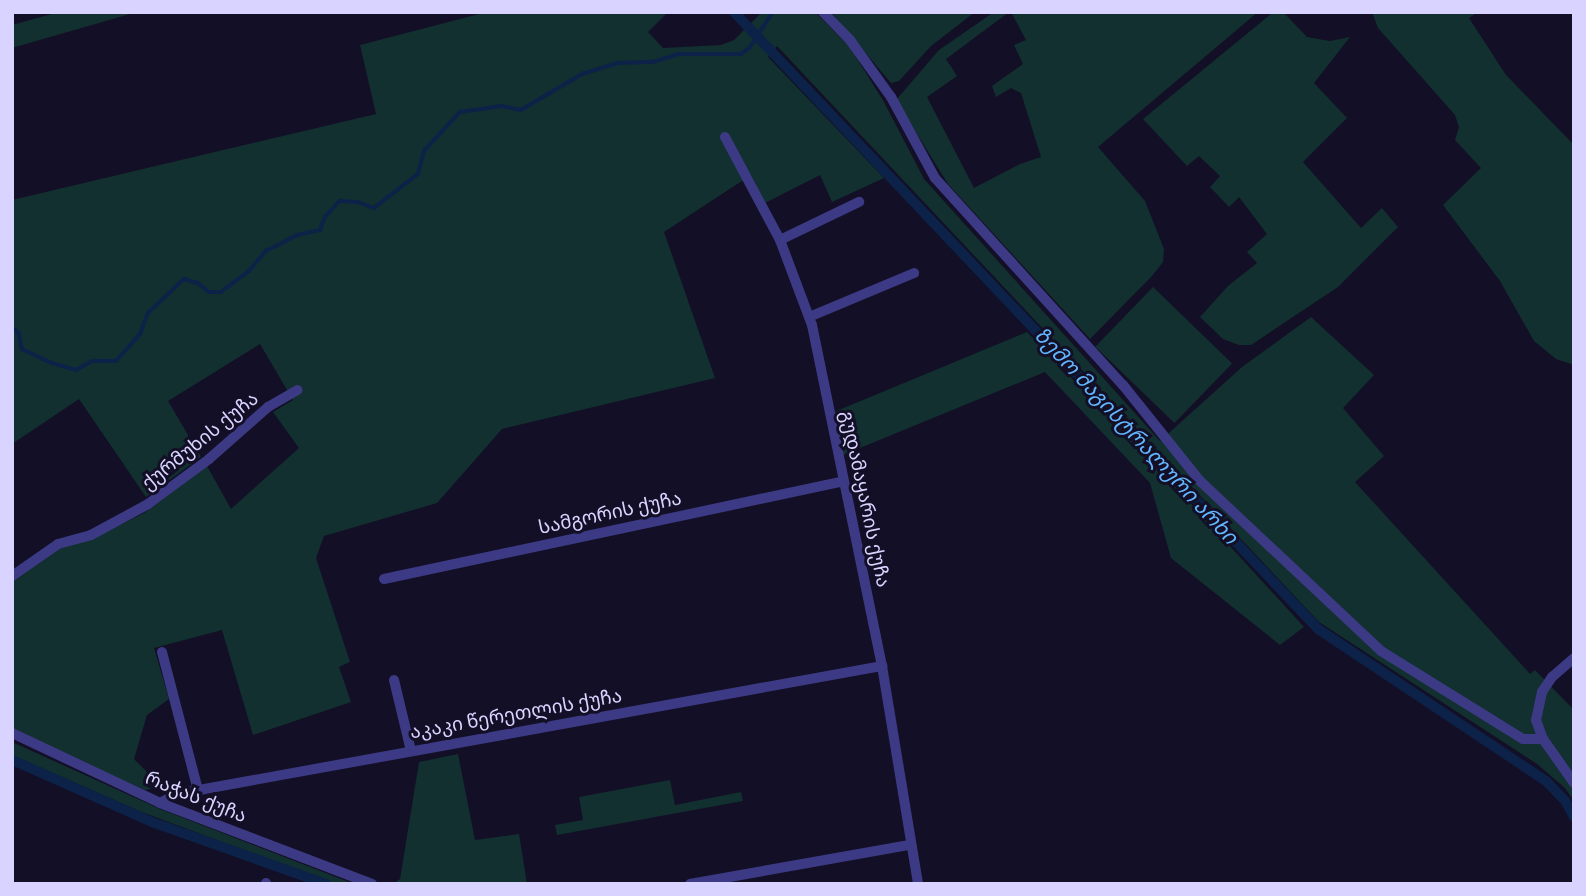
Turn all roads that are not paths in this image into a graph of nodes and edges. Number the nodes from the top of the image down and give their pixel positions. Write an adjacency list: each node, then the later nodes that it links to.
1 (823, 12): 16 (street)
2 (725, 137): 4 (street, გუდამაყარის ქუჩა)
3 (859, 202): 4 (street)
4 (780, 240): 6 (street, გუდამაყარის ქუჩა)
5 (914, 273): 6 (street)
6 (809, 317): 8 (street, გუდამაყარის ქუჩა)
7 (298, 390): 9 (street, ქურმუხის ქუჩა)
8 (842, 481): 10 (street, სამგორის ქუჩა); 13 (street, გუდამაყარის ქუჩა)
9 (12, 576)
10 (384, 579)
11 (162, 652): 19 (street)
12 (1574, 658): 16 (street)
13 (882, 666): 17 (street, აკაკი წერეთლის ქუჩა); 21 (street, გუდამაყარის ქუჩა)
14 (394, 680): 17 (street)
15 (12, 733): 20 (street, რაჭას ქუჩა)
16 (1543, 739): 18 (street)
17 (411, 751): 19 (street, აკაკი წერეთლის ქუჩა)
18 (1574, 783)
19 (198, 790): 20 (street, აკაკი წერეთლის ქუჩა)
20 (160, 803): 22 (street, რაჭას ქუჩა)
21 (910, 845): 23 (street); 24 (street, გუდამაყარის ქუჩა)
22 (372, 884)
23 (690, 884)
24 (918, 884)

